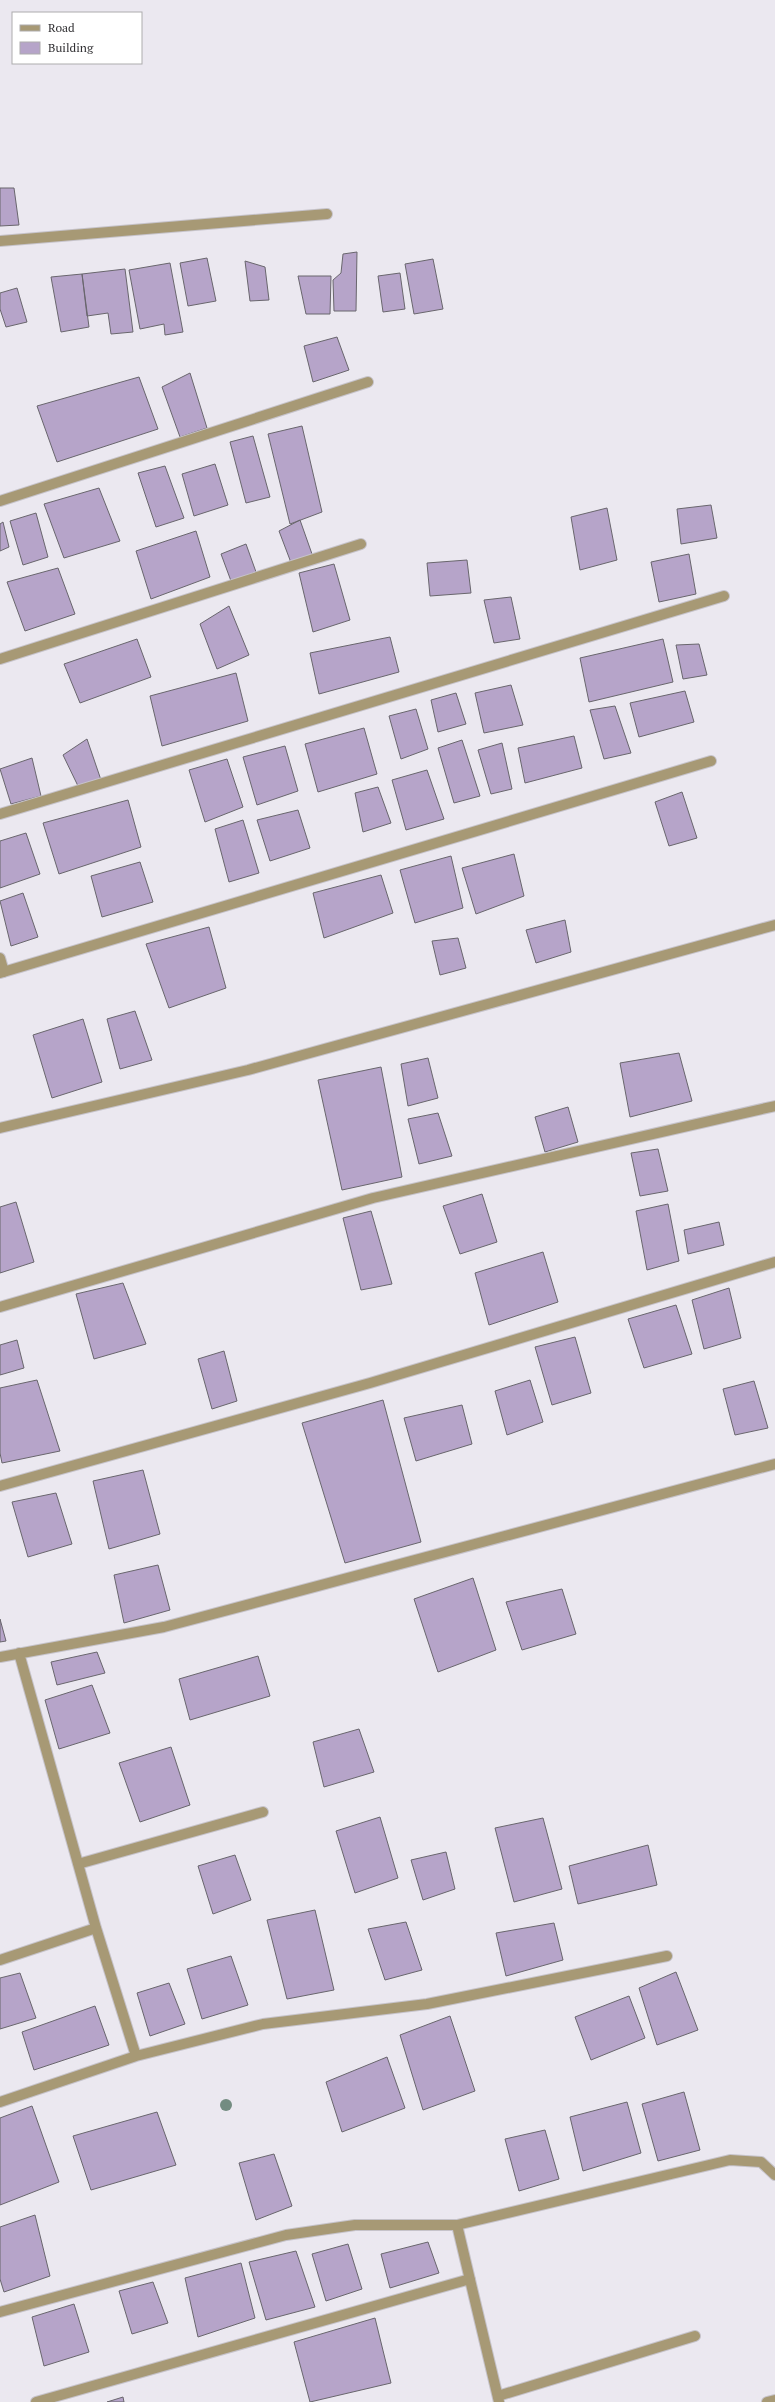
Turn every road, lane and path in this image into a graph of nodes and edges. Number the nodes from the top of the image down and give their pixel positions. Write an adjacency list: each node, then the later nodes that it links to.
1 (327, 214): 2 (street)
2 (0, 241)
3 (368, 382): 4 (street)
4 (0, 501)
5 (361, 544): 7 (street)
6 (724, 596): 9 (street)
7 (0, 659)
8 (711, 761): 12 (street)
9 (0, 814)
10 (775, 924): 14 (street)
11 (0, 958): 12 (street)
12 (2, 972)
13 (775, 1106): 16 (street)
14 (0, 1128)
15 (775, 1262): 18 (street)
16 (0, 1307)
17 (775, 1464): 19 (street)
18 (0, 1486)
19 (19, 1653): 20 (street); 22 (street)
20 (0, 1657)
21 (263, 1812): 22 (street)
22 (78, 1864): 23 (street)
23 (96, 1928): 25 (street); 26 (street)
24 (667, 1956): 26 (street)
25 (0, 1960)
26 (136, 2056): 27 (street)
27 (0, 2102)
28 (775, 2175): 29 (street)
29 (456, 2225): 30 (street); 31 (street)
30 (470, 2279): 33 (street); 35 (street)
31 (0, 2312)
32 (695, 2336): 33 (street)
33 (498, 2399)
34 (775, 2400): 36 (street)
35 (36, 2402)
36 (767, 2402)

